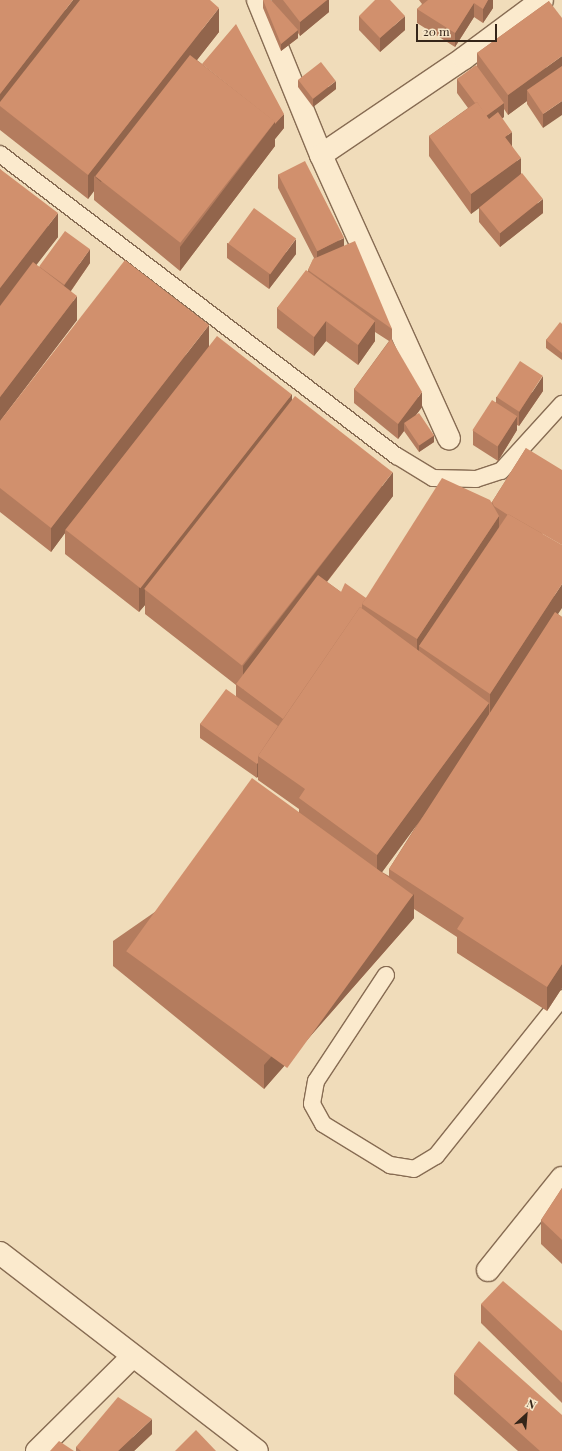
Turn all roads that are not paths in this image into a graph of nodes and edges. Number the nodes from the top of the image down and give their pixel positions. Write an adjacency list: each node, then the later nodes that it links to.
1 (258, 0): 4 (street)
2 (542, 0): 4 (street)
3 (0, 154): 5 (lane)
4 (321, 155): 6 (street)
5 (562, 404)
6 (448, 438)
7 (386, 975): 8 (lane)
8 (562, 998)
9 (562, 1178): 11 (street)
10 (0, 1253): 12 (street)
11 (488, 1270)
12 (132, 1357): 13 (street); 14 (street)
13 (37, 1451)
14 (257, 1451)

